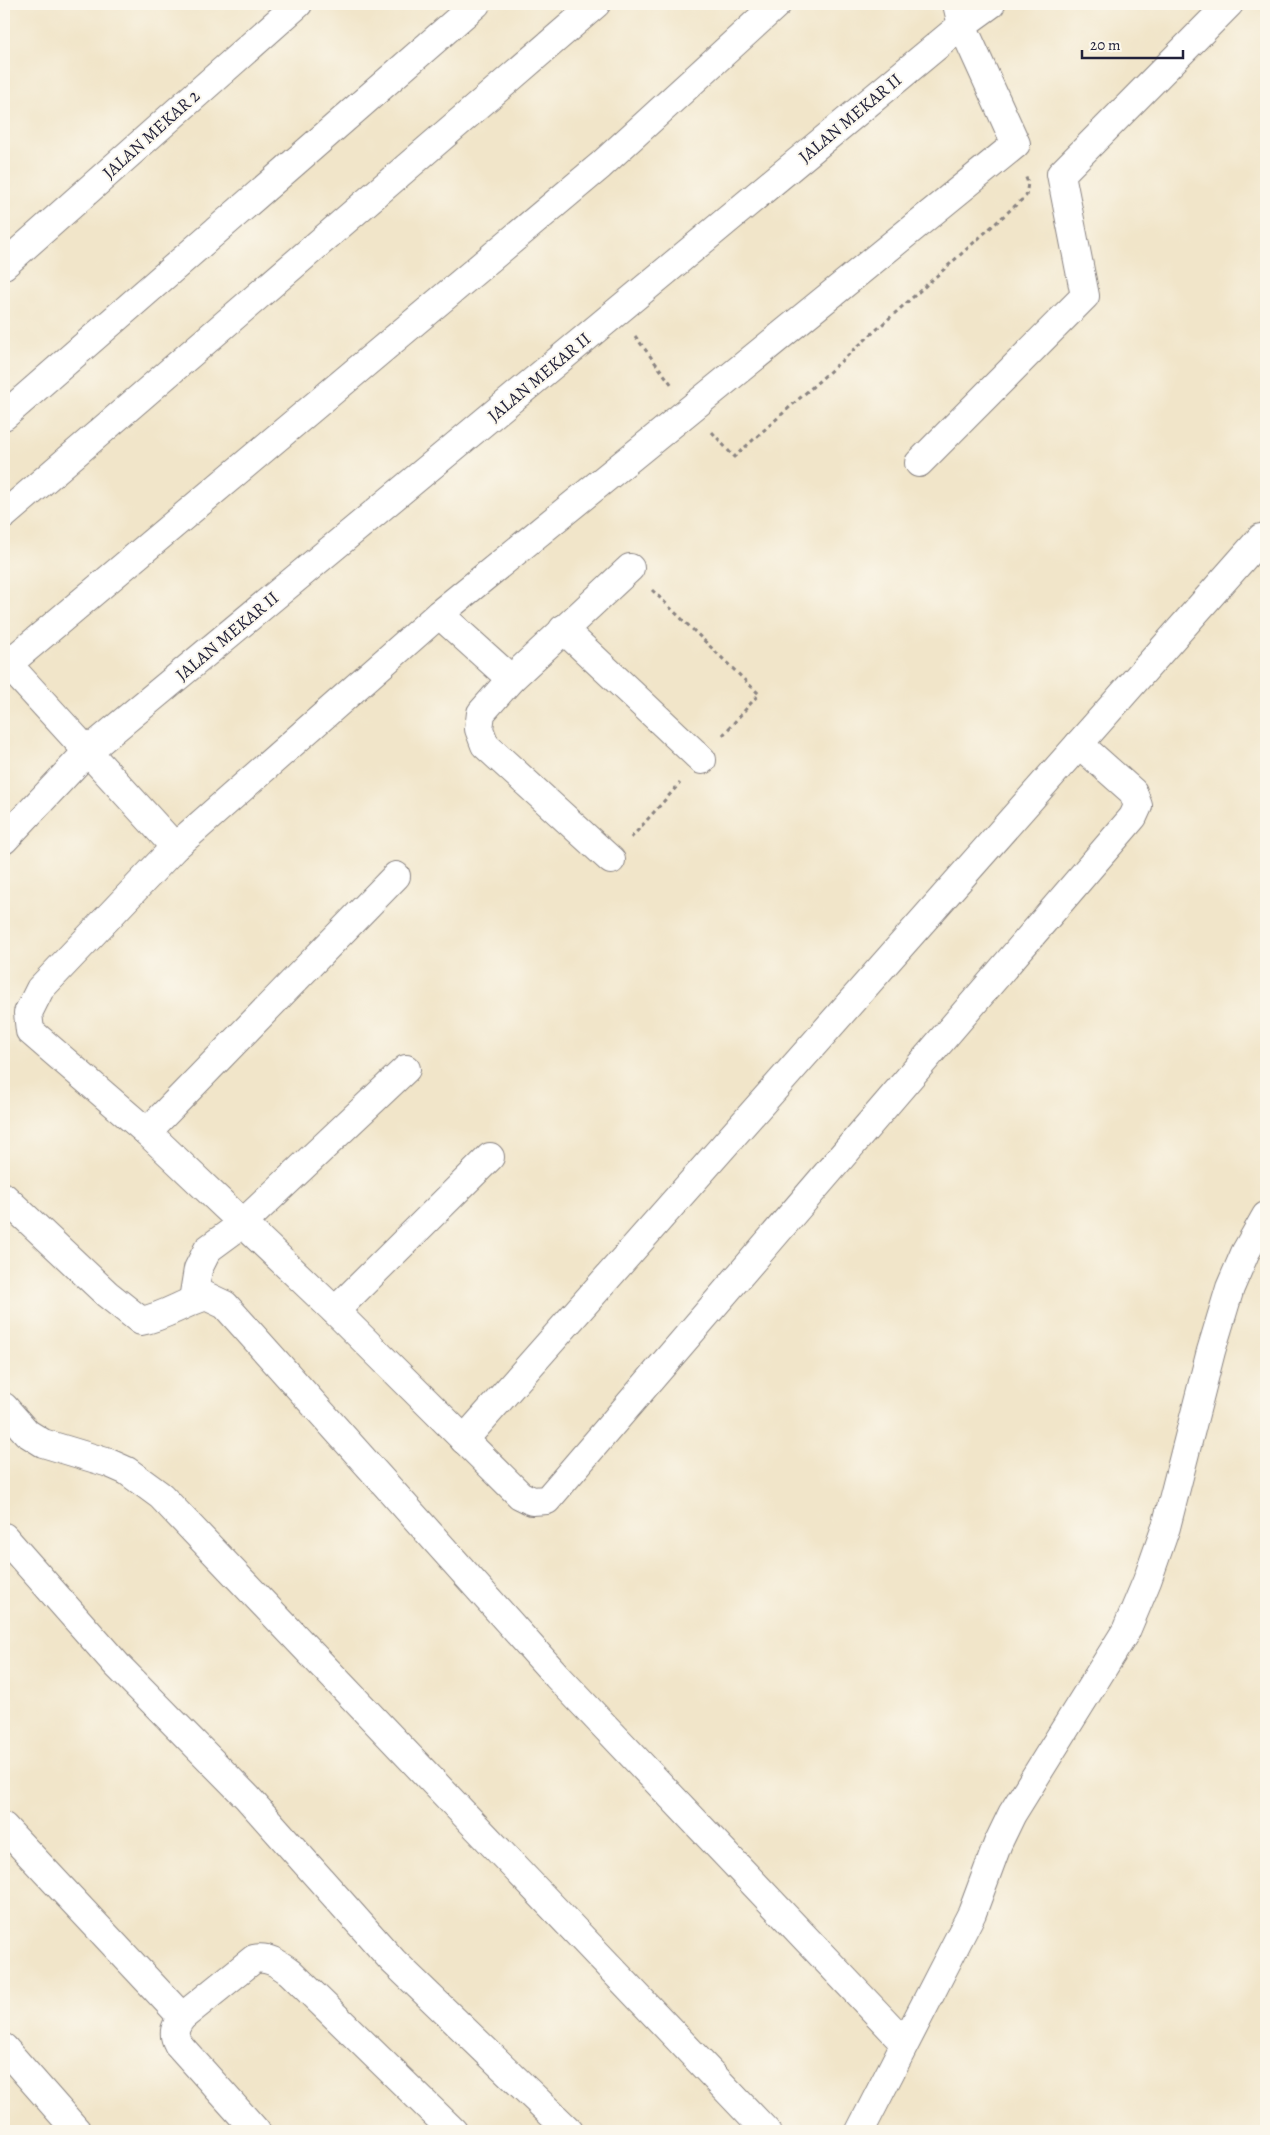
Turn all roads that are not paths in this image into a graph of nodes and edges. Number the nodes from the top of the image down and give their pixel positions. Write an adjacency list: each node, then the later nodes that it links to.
1 (298, 4): 8 (street, JALAN MEKAR 2)
2 (476, 4): 9 (street)
3 (596, 4): 11 (street)
4 (778, 4): 16 (street)
5 (991, 4): 7 (street, JALAN MEKAR II)
6 (1229, 4): 10 (street)
7 (959, 14): 14 (street); 19 (street, JALAN MEKAR II)
8 (4, 265)
9 (4, 416)
10 (920, 463)
11 (4, 515)
12 (1260, 538): 18 (street)
13 (630, 568): 15 (street)
14 (439, 614): 17 (street); 22 (street)
15 (563, 629): 17 (street); 20 (street)
16 (6, 662): 19 (street)
17 (511, 679): 23 (street)
18 (1079, 744): 34 (street); 34 (street)
19 (87, 752): 21 (street, JALAN MEKAR II); 22 (street)
20 (702, 760)
21 (4, 840)
22 (174, 847): 26 (street)
23 (611, 860)
24 (396, 876): 26 (street)
25 (406, 1069): 30 (street)
26 (147, 1132): 30 (street)
27 (490, 1157): 32 (street)
28 (4, 1197): 31 (street)
29 (1266, 1216): 38 (street)
30 (242, 1224): 31 (street); 32 (street)
31 (193, 1300): 38 (street)
32 (335, 1311): 34 (street)
33 (4, 1407): 44 (street)
34 (464, 1440)
35 (4, 1537): 43 (street)
36 (4, 1827): 37 (street)
37 (182, 2016): 41 (street); 42 (street)
38 (904, 2042): 45 (street)
39 (4, 2048): 40 (street)
40 (77, 2131)
41 (256, 2131)
42 (453, 2131)
43 (569, 2131)
44 (766, 2131)
45 (860, 2131)

